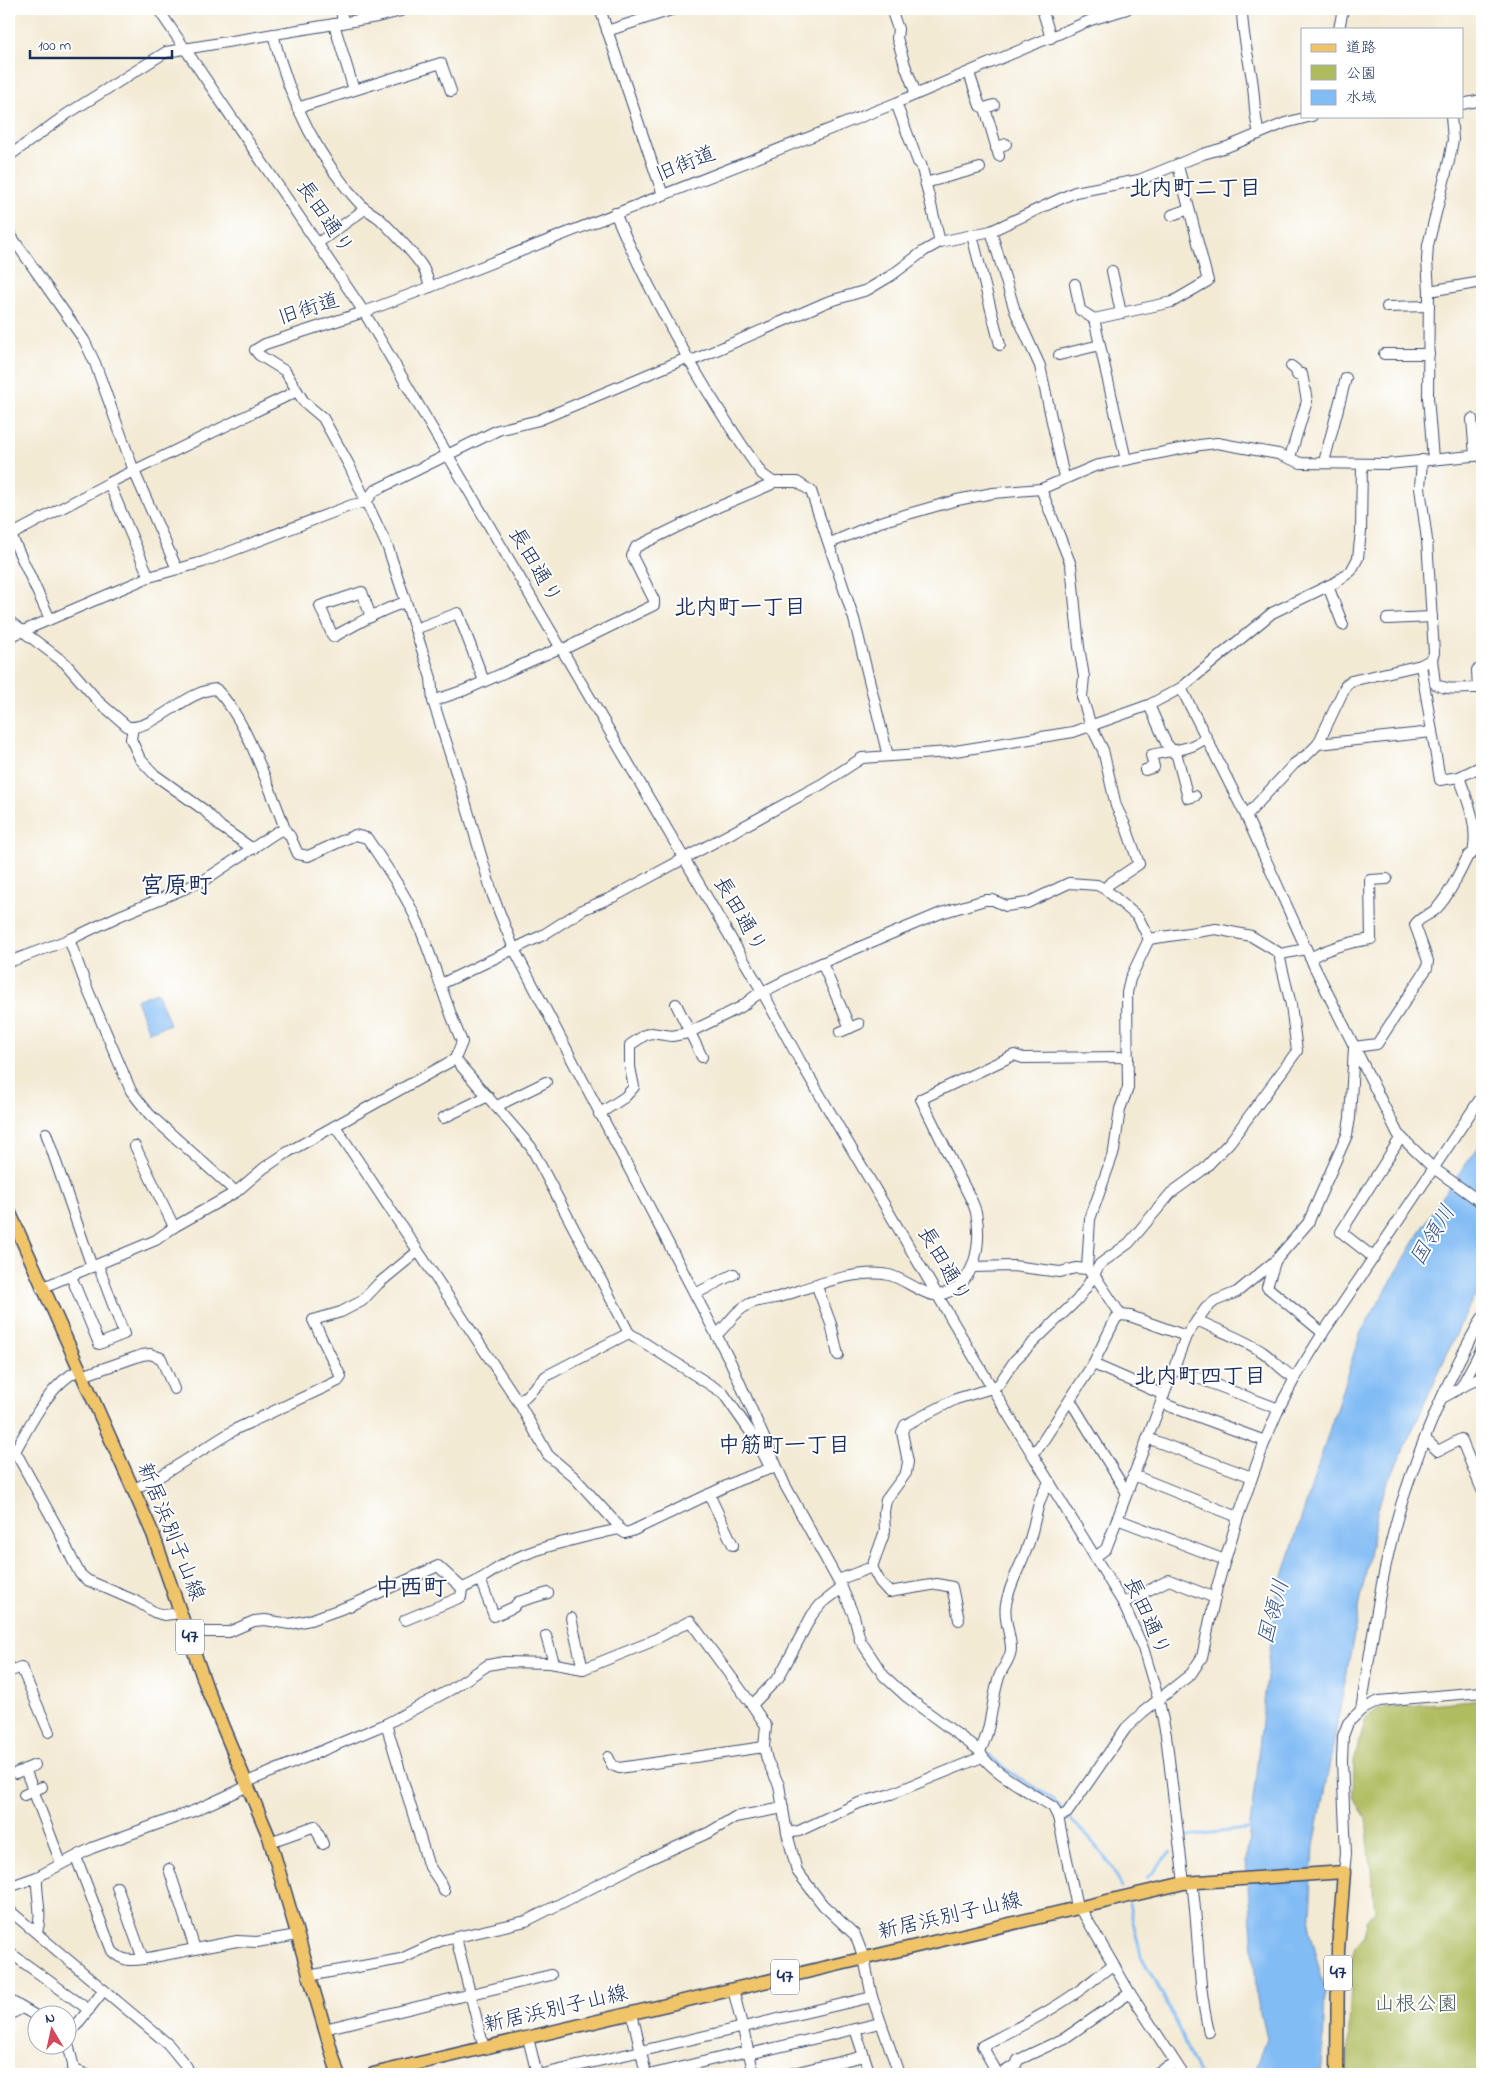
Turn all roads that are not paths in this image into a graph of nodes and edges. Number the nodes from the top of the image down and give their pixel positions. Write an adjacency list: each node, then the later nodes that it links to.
1 (158, 9): 16 (street, 長田通り)
2 (340, 9): 11 (street)
3 (600, 9): 13 (street)
4 (674, 9): 13 (street)
5 (891, 9): 20 (street)
6 (1042, 9): 15 (street)
7 (1127, 9): 15 (street, 旧街道)
8 (1242, 9): 27 (street)
9 (1343, 9): 12 (street)
10 (401, 11): 11 (street)
11 (338, 23): 14 (street); 18 (street)
12 (1339, 28)
13 (607, 31): 33 (street)
14 (273, 34): 16 (street); 24 (street)
15 (1051, 38): 17 (street, 旧街道)
16 (185, 49): 29 (street); 42 (street, 長田通り)
17 (969, 73): 20 (street, 旧街道); 28 (street)
18 (354, 90): 19 (street); 24 (street)
19 (451, 91)
20 (916, 94): 22 (street, 旧街道)
21 (1482, 100): 23 (street)
22 (896, 103): 32 (street); 33 (street, 旧街道)
23 (1464, 104)
24 (297, 108): 34 (street)
25 (1304, 118): 27 (street)
26 (1451, 118): 47 (street)
27 (1259, 134): 30 (street)
28 (1000, 149)
29 (9, 156)
30 (1178, 166): 35 (street); 38 (street)
31 (980, 168): 32 (street)
32 (925, 183): 41 (street)
33 (663, 195): 36 (street, 旧街道)
34 (365, 209): 42 (street); 46 (street)
35 (1189, 209): 37 (street); 51 (street)
36 (615, 213): 46 (street, 旧街道); 58 (street)
37 (1172, 215)
38 (991, 231): 40 (street); 72 (street)
39 (9, 233): 71 (street)
40 (972, 236): 41 (street); 53 (street)
41 (940, 242): 58 (street)
42 (318, 243): 50 (street, 長田通り)
43 (1112, 271): 51 (street)
44 (1482, 282): 47 (street)
45 (1075, 284): 52 (street)
46 (430, 287): 50 (street, 旧街道)
47 (1429, 291): 48 (street)
48 (1429, 306): 49 (street); 56 (street)
49 (1387, 307)
50 (364, 312): 61 (street, 旧街道); 63 (street, 長田通り)
51 (1121, 314): 52 (street)
52 (1094, 320): 54 (street)
53 (1000, 345)
54 (1100, 345): 57 (street); 67 (street)
55 (1384, 354): 56 (street)
56 (1428, 354): 66 (street)
57 (1059, 355)
58 (688, 360): 63 (street); 73 (street)
59 (1290, 366): 65 (street)
60 (1346, 378): 69 (street)
61 (297, 391): 71 (street); 76 (street)
62 (1472, 419): 64 (street)
63 (448, 455): 76 (street); 92 (street, 長田通り)
64 (1478, 456): 66 (street)
65 (1290, 457): 67 (street); 69 (street)
66 (1433, 459): 68 (street)
67 (1126, 460): 72 (street)
68 (1422, 460): 70 (street); 84 (street)
69 (1324, 462): 70 (street)
70 (1362, 464): 81 (street)
71 (134, 472): 74 (street); 79 (street)
72 (1064, 478): 75 (street)
73 (773, 482): 78 (street); 92 (street)
74 (109, 483): 77 (street); 80 (street)
75 (1041, 489): 78 (street); 100 (street)
76 (366, 502): 79 (street); 82 (street)
77 (10, 535): 85 (street)
78 (830, 543): 106 (street)
79 (177, 569): 80 (street)
80 (150, 577): 85 (street)
81 (1330, 584): 88 (street); 97 (street)
82 (406, 602): 83 (street); 89 (street)
83 (371, 617): 83 (street)
84 (1432, 617): 86 (street); 93 (street)
85 (50, 619): 90 (street)
86 (1387, 619)
87 (9, 621): 90 (street)
88 (1346, 623)
89 (415, 629): 96 (street); 98 (street)
90 (22, 632): 91 (street); 101 (street)
91 (9, 637)
92 (561, 649): 96 (street); 114 (street, 長田通り)
93 (1432, 658): 94 (street); 95 (street)
94 (1421, 665): 102 (street); 104 (street)
95 (1477, 670)
96 (484, 681): 98 (street)
97 (1181, 688): 99 (street); 103 (street)
98 (433, 701): 119 (street)
99 (1150, 705): 100 (street); 105 (street)
100 (1091, 726): 106 (street); 116 (street)
101 (133, 727): 112 (street); 113 (street)
102 (1432, 732): 104 (street); 109 (street)
103 (1206, 737): 105 (street); 111 (street)
104 (1318, 744): 111 (street)
105 (1173, 751): 108 (street); 110 (street)
106 (888, 756): 114 (street)
107 (1482, 766): 109 (street)
108 (1145, 770)
109 (1460, 777): 129 (street)
110 (1195, 796)
111 (1246, 816): 121 (street)
112 (285, 830): 113 (street); 124 (street)
113 (253, 849): 118 (street)
114 (684, 858): 119 (street); 125 (street, 長田通り)
115 (1388, 879): 121 (street)
116 (1105, 889): 117 (street); 123 (street)
117 (1148, 939): 120 (street); 131 (street)
118 (69, 940): 122 (street); 144 (street)
119 (514, 950): 124 (street); 137 (street)
120 (1281, 954): 121 (street); 153 (street)
121 (1308, 954): 129 (street)
122 (9, 962)
123 (822, 963): 125 (street); 127 (street)
124 (441, 984): 132 (street)
125 (762, 993): 128 (street); 159 (street, 長田通り)
126 (676, 1004): 128 (street)
127 (850, 1028)
128 (688, 1033): 130 (street); 137 (street)
129 (1354, 1046): 141 (street); 150 (street)
130 (702, 1057)
131 (1128, 1057): 152 (street); 153 (street)
132 (455, 1060): 134 (street); 139 (street)
133 (546, 1082): 136 (street)
134 (488, 1096): 136 (street); 138 (street)
135 (1482, 1096): 143 (street)
136 (497, 1106): 163 (street)
137 (599, 1114): 158 (street)
138 (443, 1118)
139 (335, 1126): 144 (street); 148 (street)
140 (46, 1134): 151 (street)
141 (1401, 1137): 143 (street); 149 (street)
142 (135, 1146): 147 (street)
143 (1435, 1169): 145 (street); 149 (street)
144 (236, 1192): 147 (street)
145 (1482, 1203)
146 (9, 1211): 157 (main road, 新居浜別子山線 / 47)
147 (174, 1227): 151 (street)
148 (417, 1252): 180 (street); 191 (street)
149 (1373, 1257): 164 (street)
150 (1275, 1262): 162 (street); 164 (street)
151 (95, 1266): 155 (street); 155 (street)
152 (973, 1267): 153 (street); 159 (street)
153 (1090, 1271): 160 (street); 175 (street)
154 (734, 1274): 158 (street)
155 (71, 1276): 157 (street)
156 (816, 1284): 159 (street); 165 (street); 168 (street)
157 (41, 1288): 171 (main road, 新居浜別子山線 / 47)
158 (695, 1294): 165 (street)
159 (939, 1295): 175 (street, 長田通り)
160 (1121, 1315): 166 (street); 169 (street)
161 (1482, 1318): 177 (street)
162 (1197, 1320): 166 (street); 173 (street)
163 (629, 1333): 180 (street); 187 (street)
164 (1323, 1333): 173 (street)
165 (716, 1335): 187 (street)
166 (1186, 1336): 170 (street)
167 (1482, 1348): 174 (street)
168 (838, 1355)
169 (1093, 1364): 178 (street); 179 (street)
170 (1174, 1369): 178 (street); 181 (street)
171 (81, 1373): 176 (street); 186 (street); 191 (main road, 新居浜別子山線 / 47)
172 (1482, 1376): 174 (street)
173 (1295, 1378): 181 (street)
174 (1461, 1387): 177 (street)
175 (992, 1388): 185 (street, 長田通り); 201 (street)
176 (174, 1389)
177 (1442, 1398): 183 (street)
178 (1162, 1399): 182 (street); 184 (street)
179 (1070, 1400): 185 (street); 193 (street)
180 (519, 1403): 197 (street)
181 (1279, 1409): 184 (street)
182 (1147, 1438): 188 (street); 189 (street)
183 (1426, 1440): 192 (street); 220 (street)
184 (1265, 1441): 189 (street)
185 (1032, 1453): 190 (street, 長田通り)
186 (12, 1454): 208 (street)
187 (774, 1468): 194 (street); 203 (street)
188 (1134, 1475): 193 (street); 195 (street)
189 (1252, 1477): 195 (street)
190 (1050, 1482): 199 (street, 長田通り); 224 (street)
191 (133, 1489): 208 (main road, 新居浜別子山線 / 47)
192 (1482, 1490)
193 (1127, 1493): 196 (street)
194 (709, 1494): 197 (street); 198 (street)
195 (1238, 1517): 200 (street)
196 (1116, 1520): 199 (street); 200 (street)
197 (619, 1529): 202 (street)
198 (733, 1545)
199 (1095, 1557): 207 (street, 長田通り)
200 (1225, 1560): 206 (street)
201 (872, 1567): 203 (street); 211 (street)
202 (480, 1579): 204 (street); 205 (street)
203 (840, 1584): 219 (street); 224 (street)
204 (462, 1588): 210 (street); 212 (street)
205 (548, 1593)
206 (1215, 1598): 207 (street); 218 (street)
207 (1123, 1603): 218 (street, 長田通り)
208 (181, 1613): 212 (main road, 新居浜別子山線 / 47)
209 (571, 1618): 216 (street)
210 (406, 1620)
211 (959, 1620)
212 (189, 1634): 227 (main road, 新居浜別子山線 / 47)
213 (546, 1636): 214 (street)
214 (554, 1664): 216 (street); 221 (street)
215 (9, 1666): 222 (street)
216 (583, 1669): 219 (street)
217 (1482, 1692): 220 (street)
218 (1159, 1701): 229 (street); 238 (street, 長田通り)
219 (752, 1705): 223 (street)
220 (1361, 1710): 236 (street)
221 (386, 1724): 227 (street); 241 (street)
222 (49, 1732)
223 (764, 1747): 225 (street); 228 (street)
224 (981, 1754): 229 (street); 230 (street)
225 (608, 1757)
226 (35, 1765): 234 (street)
227 (248, 1784): 231 (main road, 新居浜別子山線 / 47); 233 (street)
228 (783, 1808): 230 (street); 246 (street)
229 (1058, 1817): 242 (street)
230 (787, 1833): 249 (street)
231 (270, 1842): 232 (street); 245 (main road, 新居浜別子山線 / 47)
232 (323, 1844)
233 (76, 1856): 234 (street); 250 (street)
234 (61, 1863): 237 (street)
235 (169, 1869): 247 (street)
236 (1344, 1872): 238 (main road, 新居浜別子山線 / 47); 294 (main road, 47)
237 (37, 1877): 239 (street); 244 (street)
238 (1191, 1882): 242 (main road, 新居浜別子山線 / 47); 270 (street, 長田通り)
239 (9, 1887)
240 (117, 1887): 250 (street)
241 (444, 1891)
242 (1077, 1907): 249 (main road, 新居浜別子山線 / 47); 251 (street)
243 (9, 1910): 244 (street)
244 (36, 1932): 255 (street)
245 (296, 1935): 247 (street); 253 (main road, 新居浜別子山線 / 47)
246 (456, 1938): 253 (street); 256 (street)
247 (195, 1949): 250 (street)
248 (9, 1952): 261 (street)
249 (864, 1958): 254 (main road, 新居浜別子山線 / 47); 258 (street)
250 (144, 1959)
251 (1113, 1965): 257 (street); 291 (street)
252 (551, 1975): 256 (street)
253 (308, 1976): 268 (main road, 新居浜別子山線 / 47)
254 (733, 1989): 263 (main road, 新居浜別子山線 / 47); 267 (street)
255 (104, 1990): 261 (street); 280 (street)
256 (470, 1993): 268 (street); 272 (street)
257 (1130, 1993): 277 (street); 291 (street)
258 (872, 1997): 265 (street); 267 (street)
259 (9, 2000): 260 (street)
260 (22, 2008): 262 (street); 264 (street)
261 (89, 2010): 266 (street)
262 (28, 2011)
263 (632, 2013): 271 (main road, 新居浜別子山線 / 47); 273 (street)
264 (9, 2016)
265 (880, 2023): 269 (street); 290 (street)
266 (78, 2024)
267 (742, 2027): 273 (street); 274 (street)
268 (324, 2029): 281 (main road, 新居浜別子山線 / 47)
269 (855, 2029): 274 (street); 276 (street)
270 (1209, 2032)
271 (528, 2038): 272 (main road, 新居浜別子山線 / 47); 283 (street)
272 (484, 2048): 282 (main road, 新居浜別子山線 / 47)
273 (641, 2051): 284 (street); 285 (street)
274 (748, 2052): 286 (street); 287 (street)
275 (71, 2056): 278 (street)
276 (864, 2056): 288 (street); 289 (street)
277 (1174, 2063): 292 (street); 293 (street)
278 (72, 2072): 279 (street)
279 (85, 2074)
280 (189, 2074)
281 (338, 2074)
282 (373, 2074)
283 (537, 2074)
284 (543, 2074)
285 (646, 2074)
286 (652, 2074)
287 (754, 2074)
288 (789, 2074)
289 (870, 2074)
290 (899, 2074)
291 (999, 2074)
292 (1155, 2074)
293 (1183, 2074)
294 (1337, 2074)

